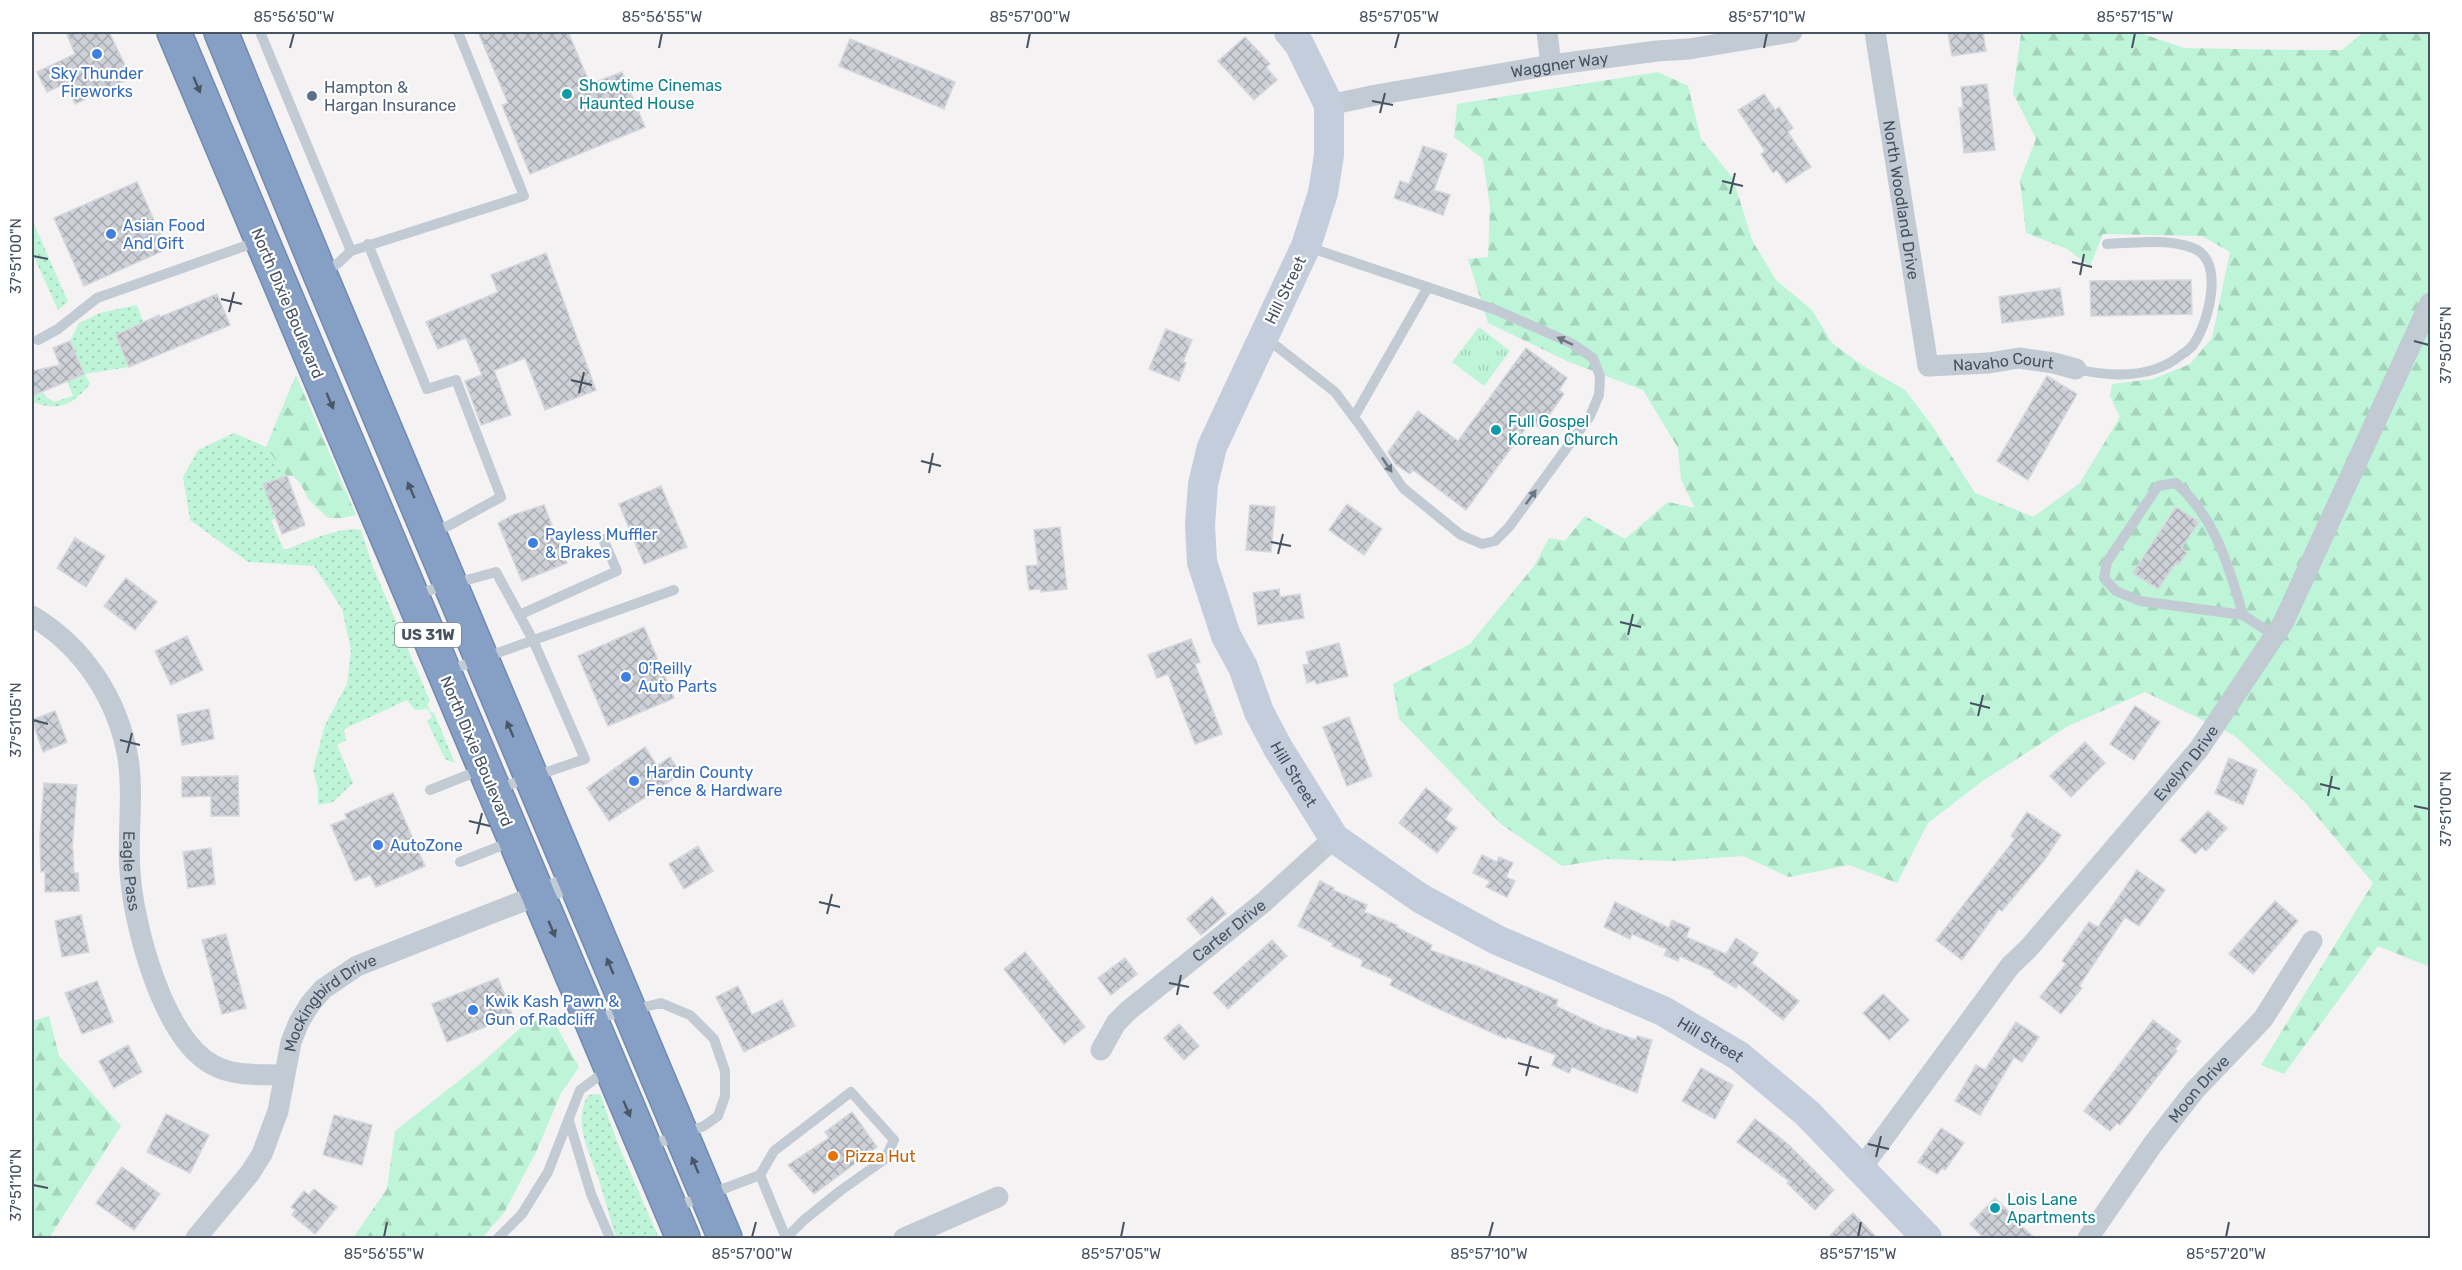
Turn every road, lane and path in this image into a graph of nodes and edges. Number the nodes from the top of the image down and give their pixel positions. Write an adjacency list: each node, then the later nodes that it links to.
1 (174, 32): 11 (highway, North Dixie Boulevard / US 31W, one-way to 11)
2 (221, 32): 16 (highway, US 31W)
3 (260, 32): 15 (lane)
4 (458, 32): 12 (lane)
5 (1289, 32): 10 (street, Hill Street)
6 (1547, 32): 9 (street)
7 (1792, 32): 9 (street, Waggner Way)
8 (1875, 32): 21 (street, North Woodland Drive)
9 (1551, 65): 10 (street, Waggner Way)
10 (1329, 105): 14 (street, Hill Street)
11 (261, 238): 20 (lane); 28 (highway, North Dixie Boulevard / US 31W, one-way to 28)
12 (368, 244): 15 (lane); 24 (lane)
13 (2106, 244): 22 (lane)
14 (1306, 246): 17 (lane); 19 (street, Hill Street)
15 (351, 251): 16 (lane)
16 (320, 274): 24 (highway, US 31W, one-way to 16)
17 (1428, 287): 23 (lane); 23 (lane, one-way to 17)
18 (2430, 303): 32 (street, Evelyn Drive)
19 (1263, 336): 23 (lane); 39 (street, Hill Street)
20 (38, 340)
21 (1928, 366): 22 (street, Navaho Court)
22 (2076, 369)
23 (1354, 417)
24 (429, 532): 26 (highway, US 31W)
25 (603, 539): 29 (lane)
26 (450, 584): 28 (lane); 29 (lane); 34 (highway, US 31W)
27 (674, 591): 33 (lane)
28 (412, 595): 35 (highway, North Dixie Boulevard / US 31W)
29 (519, 615): 33 (lane)
30 (2243, 615): 30 (lane); 32 (lane)
31 (32, 616): 49 (street, Eagle Pass)
32 (2274, 635): 53 (street, Evelyn Drive)
33 (533, 640): 34 (lane); 36 (lane)
34 (481, 658): 35 (lane); 36 (highway, US 31W, one-way to 34)
35 (444, 672): 37 (highway, North Dixie Boulevard / US 31W)
36 (531, 777): 37 (lane); 42 (highway, US 31W)
37 (489, 779): 38 (lane); 40 (highway, North Dixie Boulevard / US 31W)
38 (430, 790)
39 (1334, 838): 47 (street, Carter Drive); 53 (street, Hill Street)
40 (515, 840): 41 (lane); 43 (highway, North Dixie Boulevard / US 31W)
41 (460, 862)
42 (574, 881): 43 (street, Mockingbird Drive); 45 (highway, US 31W, one-way to 42)
43 (538, 896): 46 (highway, North Dixie Boulevard / US 31W, one-way to 46); 49 (street, Mockingbird Drive)
44 (2312, 941): 66 (street, Moon Drive)
45 (629, 1010): 46 (lane); 51 (highway, US 31W); 51 (lane)
46 (590, 1020): 48 (highway, North Dixie Boulevard / US 31W)
47 (1101, 1050)
48 (610, 1068): 50 (lane); 52 (highway, North Dixie Boulevard / US 31W, one-way to 52)
49 (285, 1075): 59 (street, Mockingbird Drive)
50 (569, 1121): 60 (lane); 61 (lane)
51 (682, 1135): 52 (lane); 55 (highway, US 31W, one-way to 51)
52 (644, 1148): 57 (highway, North Dixie Boulevard / US 31W)
53 (1860, 1170): 65 (street, Hill Street)
54 (760, 1175): 55 (lane); 58 (lane); 58 (lane)
55 (707, 1194): 57 (lane); 63 (highway, US 31W)
56 (998, 1197): 64 (street)
57 (670, 1209): 62 (highway, North Dixie Boulevard / US 31W)
58 (786, 1238)
59 (196, 1239)
60 (498, 1239)
61 (610, 1239)
62 (682, 1239)
63 (726, 1239)
64 (904, 1239)
65 (1927, 1239)
66 (2088, 1239)

